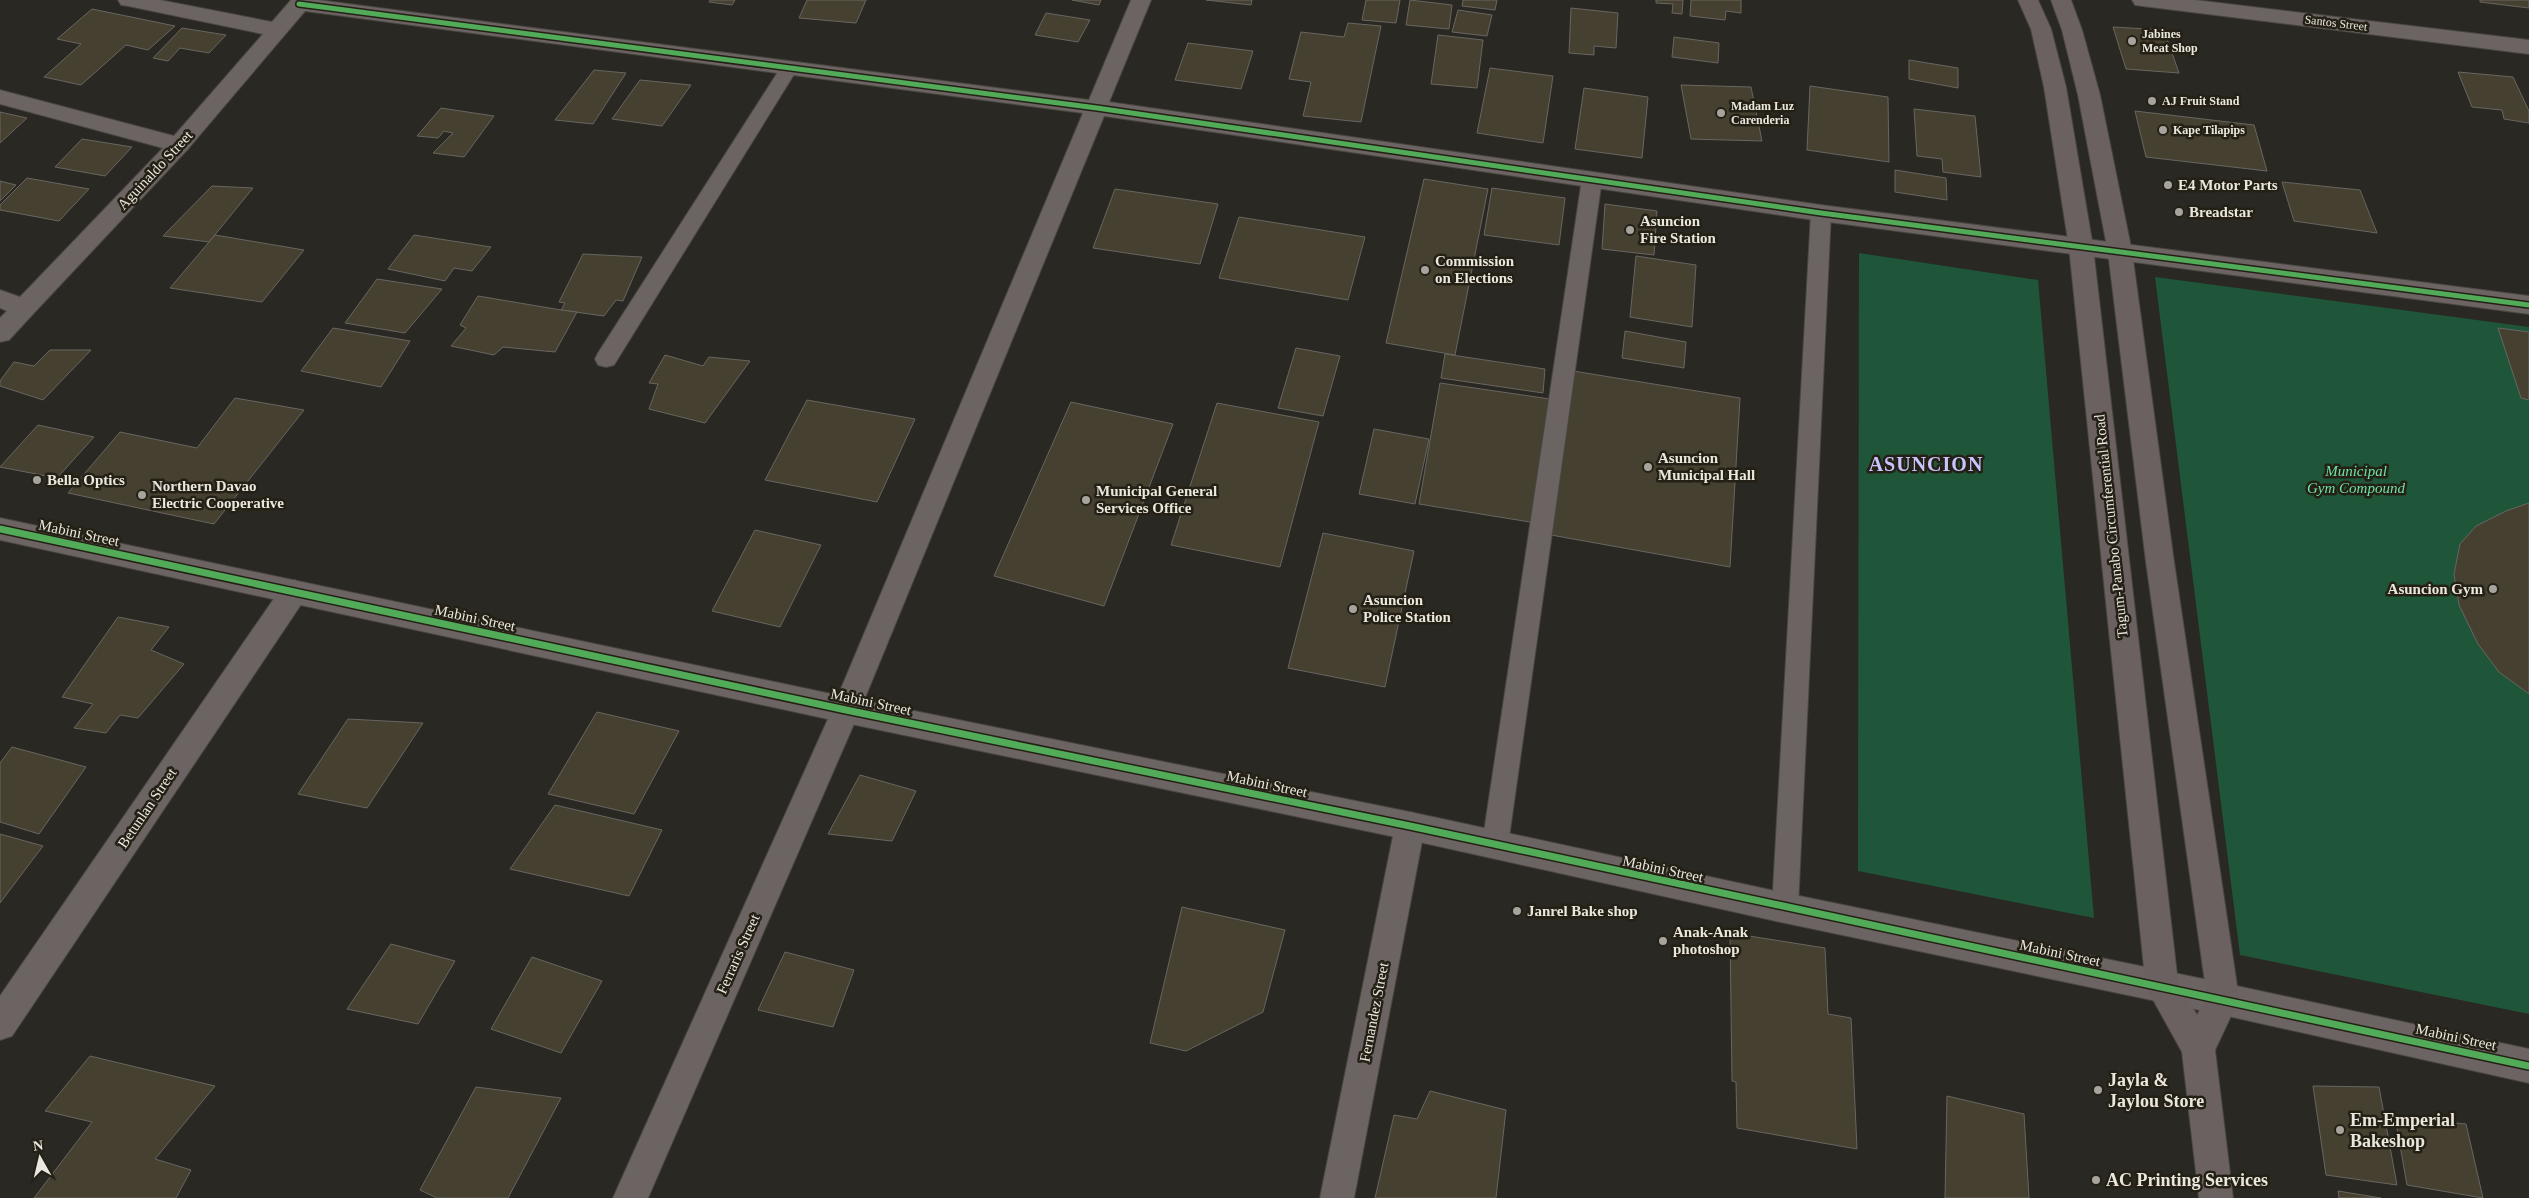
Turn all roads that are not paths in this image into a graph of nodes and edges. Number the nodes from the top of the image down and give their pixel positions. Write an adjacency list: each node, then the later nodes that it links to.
1 (128, 0): 7 (street)
2 (1141, 0): 11 (street, Ferraris Street)
3 (2028, 0): 15 (highway, Tagum-Panabo Circumferential Road)
4 (2061, 0): 16 (highway)
5 (2142, 0): 8 (street, Santos Street)
6 (301, 2): 7 (street, Aguinaldo Street); 9 (street)
7 (277, 30): 12 (street, Aguinaldo Street)
8 (2529, 47)
9 (789, 68): 11 (street); 21 (lane)
10 (0, 97): 12 (street)
11 (1097, 108): 13 (street); 26 (street, Ferraris Street)
12 (179, 145): 19 (street, Aguinaldo Street)
13 (1592, 179): 14 (street); 28 (lane)
14 (1821, 213): 15 (street); 29 (lane)
15 (2081, 247): 16 (street); 23 (highway, Tagum-Panabo Circumferential Road)
16 (2120, 252): 18 (street); 24 (highway)
17 (0, 299): 19 (street)
18 (2529, 306)
19 (26, 308): 20 (street, Aguinaldo Street)
20 (0, 333)
21 (606, 359)
22 (0, 528): 25 (street, Mabini Street)
23 (2114, 554): 24 (highway); 30 (highway, Tagum-Panabo Circumferential Road)
24 (2160, 562): 31 (highway)
25 (294, 592): 26 (street, Mabini Street); 32 (street, Betunlan Street)
26 (846, 710): 27 (street, Mabini Street); 35 (street, Ferraris Street)
27 (1410, 826): 28 (street, Mabini Street); 36 (street, Fernandez Street)
28 (1495, 845): 29 (street, Mabini Street)
29 (1785, 908): 30 (street, Mabini Street)
30 (2162, 987): 31 (street, Mabini Street); 33 (highway, Tagum-Panabo Circumferential Road)
31 (2223, 998): 33 (highway); 34 (street, Mabini Street)
32 (0, 1024)
33 (2198, 1048): 37 (highway, Tagum-Panabo Circumferential Road)
34 (2529, 1066)
35 (630, 1198)
36 (1337, 1198)
37 (2216, 1198)

